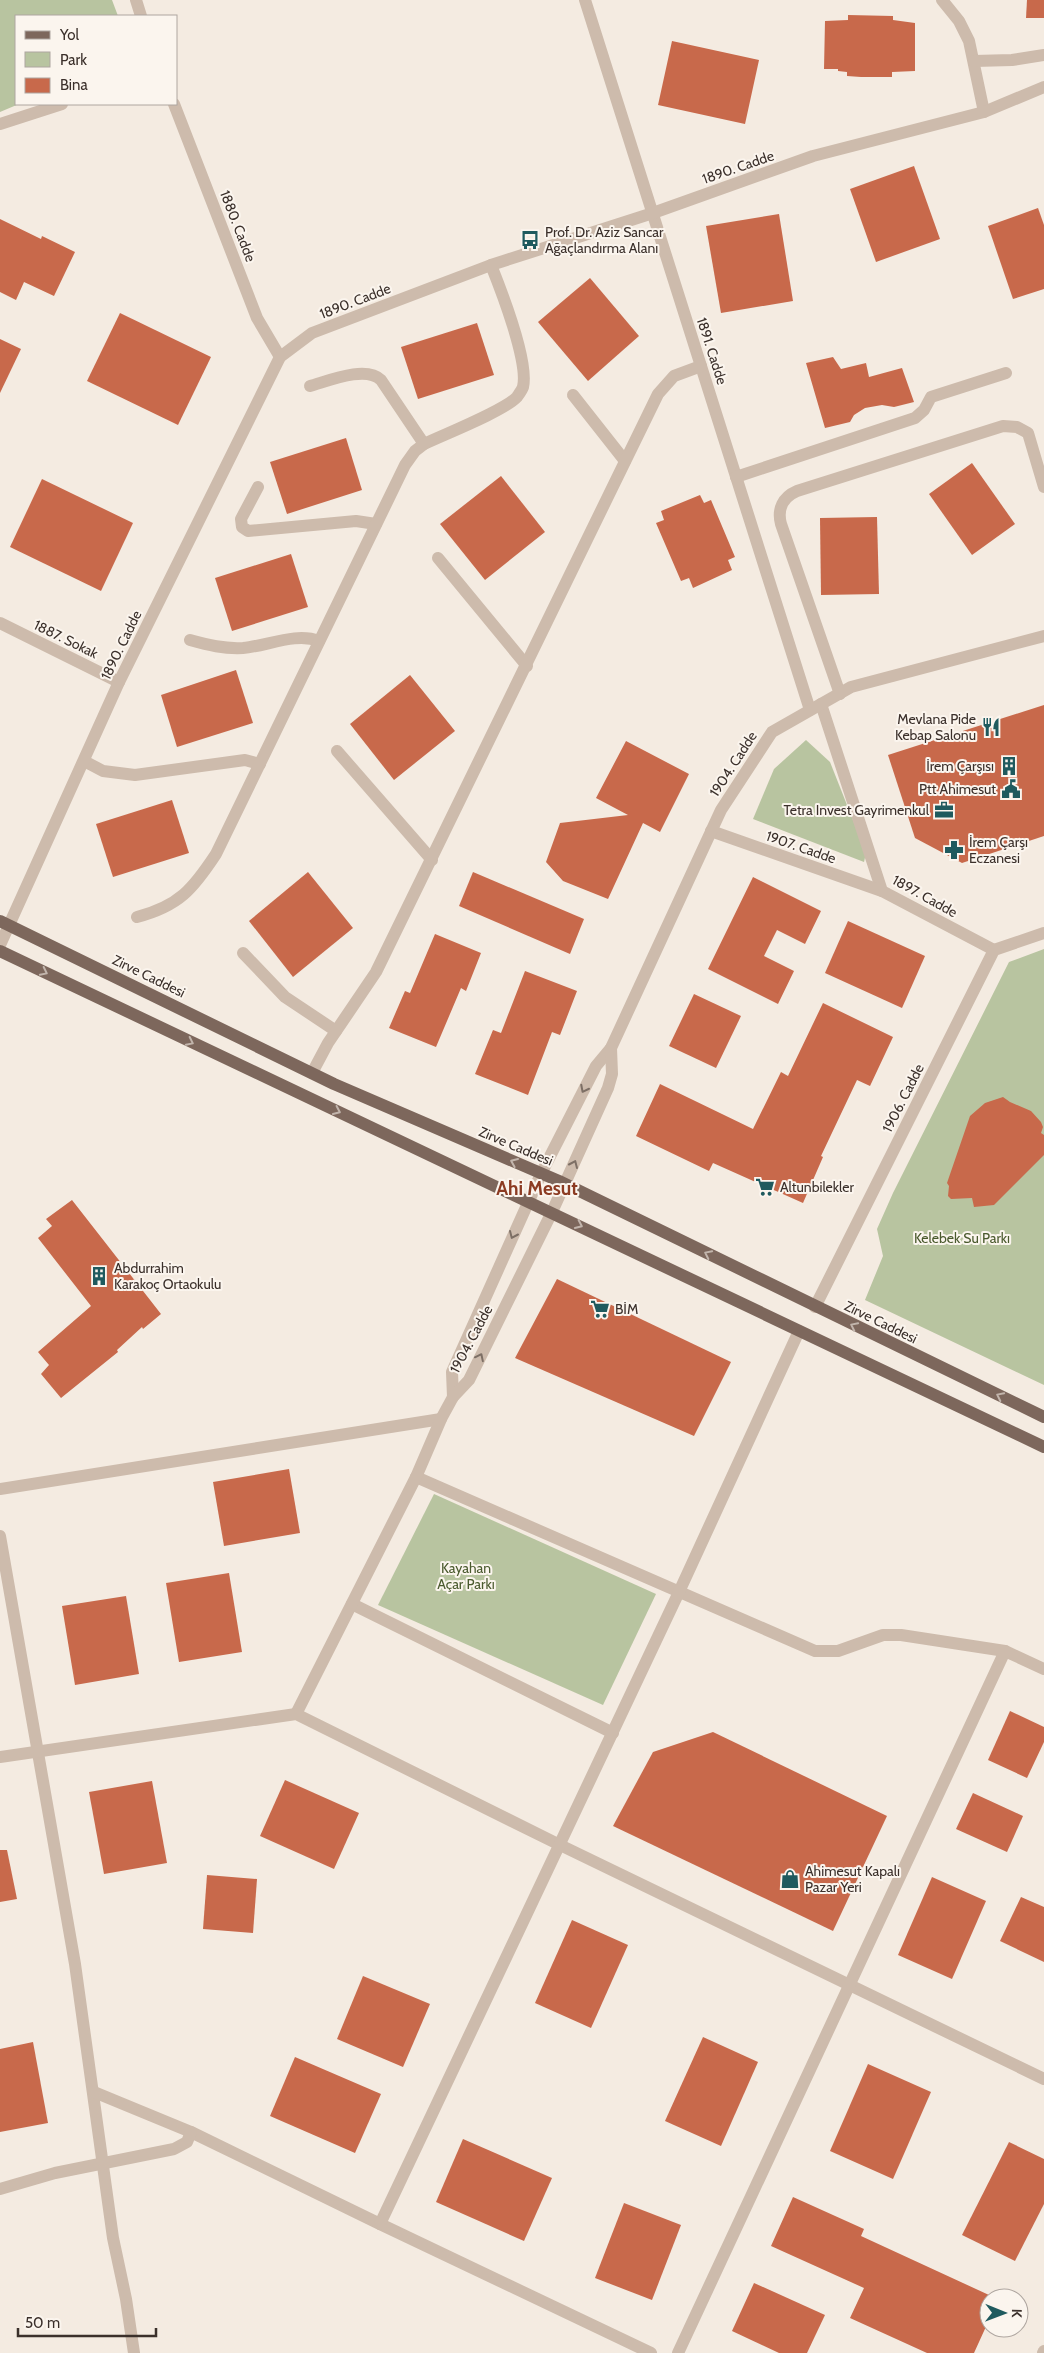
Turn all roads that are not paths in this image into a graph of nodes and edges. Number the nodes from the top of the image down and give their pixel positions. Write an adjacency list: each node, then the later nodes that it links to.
1 (136, 0): 4 (street)
2 (585, 0): 12 (street, 1891. Cadde)
3 (942, 0): 6 (street)
4 (141, 15)
5 (1044, 55): 6 (street)
6 (974, 61): 10 (street)
7 (1044, 87): 10 (street, 1890. Cadde)
8 (59, 105): 11 (street)
9 (174, 105): 14 (street, 1880. Cadde)
10 (984, 112): 12 (street, 1890. Cadde)
11 (0, 124)
12 (652, 213): 13 (street, 1890. Cadde); 15 (street, 1891. Cadde)
13 (491, 265): 14 (street, 1890. Cadde); 19 (street)
14 (280, 357): 31 (street, 1890. Cadde)
15 (701, 366): 20 (street); 21 (street, 1891. Cadde)
16 (1006, 374): 21 (street)
17 (310, 386): 19 (street)
18 (573, 395): 20 (street)
19 (424, 444): 24 (street)
20 (625, 461): 30 (street)
21 (736, 476): 33 (street, 1891. Cadde)
22 (258, 487): 24 (street)
23 (1044, 487): 32 (street)
24 (376, 524): 29 (street)
25 (438, 558): 30 (street)
26 (0, 623): 31 (street, 1887. Sokak)
27 (1044, 636): 32 (street, 1904. Cadde)
28 (190, 640): 29 (street)
29 (319, 641): 36 (street)
30 (527, 666): 38 (street)
31 (119, 682): 35 (street, 1890. Cadde)
32 (840, 694): 33 (street, 1904. Cadde)
33 (816, 707): 37 (street, 1904. Cadde); 39 (street, 1897. Cadde)
34 (337, 751): 38 (street)
35 (84, 761): 36 (street); 41 (street, 1890. Cadde)
36 (260, 764): 40 (street)
37 (711, 831): 39 (street, 1907. Cadde); 48 (street, 1904. Cadde)
38 (432, 860): 47 (street)
39 (882, 891): 44 (street, 1897. Cadde)
40 (137, 917)
41 (5, 923): 43 (street, 1890. Cadde); 49 (main road, Zirve Caddesi)
42 (1044, 934): 44 (street)
43 (0, 945)
44 (994, 950): 54 (street, 1906. Cadde)
45 (0, 951): 52 (main road, one-way to 52)
46 (243, 953): 47 (street)
47 (336, 1031): 49 (street)
48 (611, 1048): 50 (street, 1904. Cadde, one-way to 50); 51 (street, 1904. Cadde, one-way to 48)
49 (312, 1073): 50 (main road, Zirve Caddesi, one-way to 49)
50 (541, 1174): 51 (main road, Zirve Caddesi); 52 (street, 1904. Cadde)
51 (565, 1184): 53 (street, 1904. Cadde); 54 (main road, Zirve Caddesi, one-way to 51)
52 (528, 1201): 53 (main road); 56 (street, 1904. Cadde, one-way to 56)
53 (552, 1212): 55 (main road, one-way to 55); 56 (street, 1904. Cadde, one-way to 53)
54 (815, 1307): 57 (main road, Zirve Caddesi, one-way to 54)
55 (799, 1331): 59 (main road); 63 (street)
56 (453, 1397): 58 (street)
57 (1044, 1417)
58 (441, 1419): 60 (street); 61 (street)
59 (1044, 1447)
60 (416, 1476): 63 (street); 64 (street)
61 (0, 1489)
62 (0, 1536): 69 (street)
63 (679, 1592): 65 (street); 68 (street)
64 (352, 1604): 67 (street); 68 (street)
65 (1005, 1651): 66 (street); 72 (street)
66 (1044, 1669)
67 (296, 1714): 69 (street); 71 (street)
68 (612, 1733): 71 (street)
69 (37, 1751): 70 (street); 74 (street)
70 (0, 1757)
71 (560, 1845): 72 (street); 78 (street)
72 (849, 1986): 73 (street); 81 (street)
73 (1044, 2079)
74 (94, 2092): 75 (street); 76 (street)
75 (191, 2132): 76 (street); 78 (street)
76 (102, 2162): 77 (street); 79 (street)
77 (0, 2189)
78 (380, 2224): 80 (street)
79 (134, 2353)
80 (651, 2353)
81 (678, 2353)

